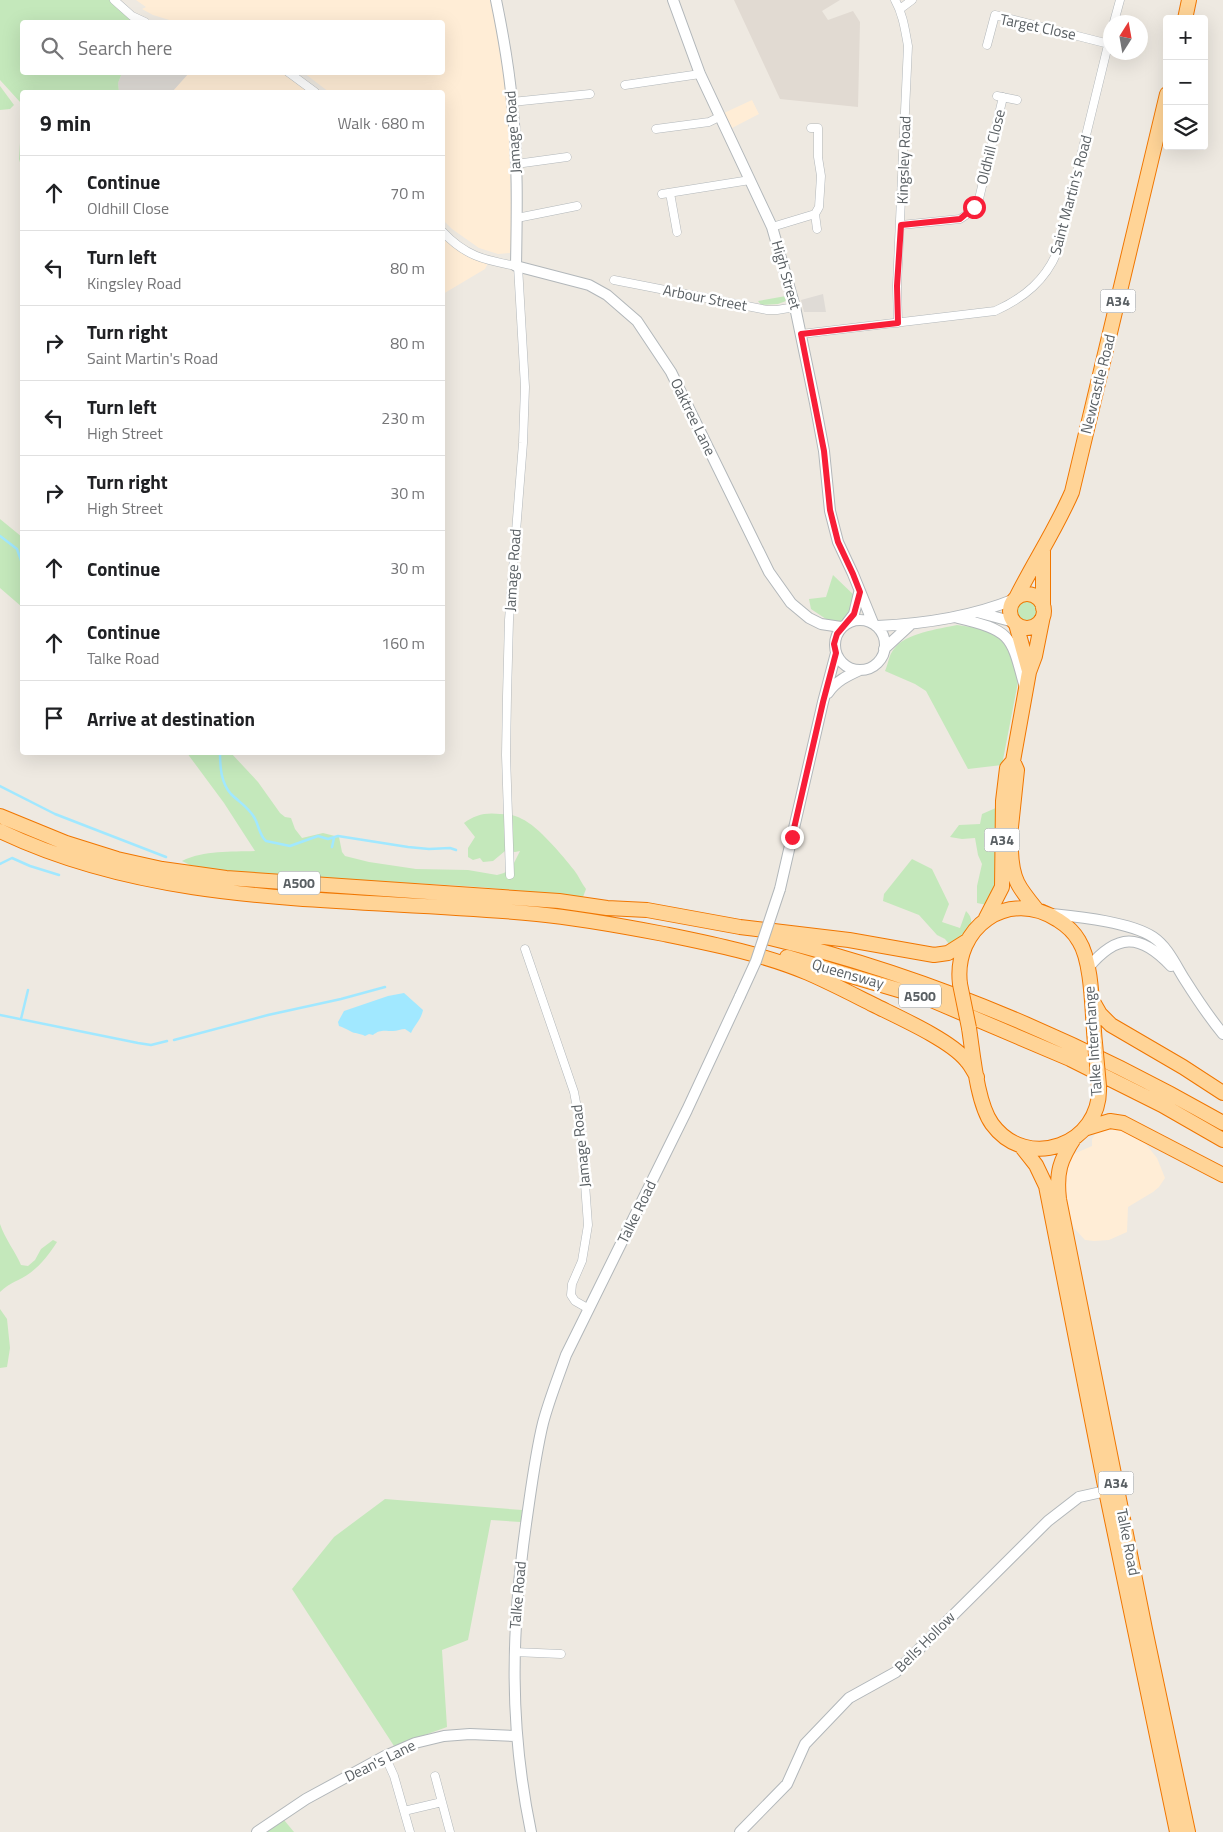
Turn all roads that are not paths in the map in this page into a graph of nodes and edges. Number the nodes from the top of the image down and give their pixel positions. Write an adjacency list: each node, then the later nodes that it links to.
1 (114, 0): 11 (street)
2 (496, 0): 21 (street, Jamage Road)
3 (673, 0): 15 (street, High Street)
4 (895, 0): 8 (street, Kingsley Road)
5 (912, 0): 8 (street)
6 (1120, 0): 9 (street)
7 (1189, 0): 10 (highway)
8 (900, 9): 34 (street, Kingsley Road)
9 (1116, 15)
10 (1186, 15)
11 (140, 20)
12 (1103, 38): 13 (street, Target Close)
13 (987, 45)
14 (1105, 60): 42 (street, Saint Martin's Road)
15 (700, 74): 17 (street); 23 (street, High Street)
16 (292, 75): 18 (street)
17 (625, 85)
18 (312, 90)
19 (590, 94): 21 (street)
20 (1017, 100): 34 (street, Oldhill Close)
21 (512, 102): 27 (street, Jamage Road)
22 (1164, 105): 44 (highway, Newcastle Road / A34)
23 (720, 117): 25 (street); 28 (street, High Street)
24 (811, 128): 32 (street)
25 (656, 129)
26 (567, 157): 27 (street)
27 (516, 164): 33 (street, Jamage Road)
28 (750, 180): 29 (street); 35 (street, High Street)
29 (670, 193): 30 (street); 37 (street)
30 (662, 194)
31 (577, 206): 33 (street)
32 (815, 214): 35 (street); 36 (street)
33 (517, 218): 39 (street, Jamage Road)
34 (901, 225): 42 (street, Kingsley Road)
35 (772, 227): 41 (street, High Street)
36 (817, 229)
37 (677, 232)
38 (445, 235): 39 (street)
39 (517, 266): 51 (street, Oaktree Lane); 64 (street, Jamage Road)
40 (614, 280): 41 (street, Arbour Street)
41 (795, 307): 43 (street, High Street)
42 (898, 323): 43 (street, Saint Martin's Road)
43 (801, 334): 45 (street, High Street)
44 (1043, 551): 46 (highway, Newcastle Road / A34); 48 (highway, Newcastle Road / A34)
45 (860, 592): 52 (street, High Street); 53 (street)
46 (1016, 598): 47 (street); 48 (highway); 50 (highway)
47 (977, 612): 49 (street); 50 (street)
48 (1043, 612): 50 (highway); 58 (highway, Newcastle Road / A34)
49 (954, 617): 54 (street); 59 (street)
50 (1015, 623): 58 (highway, Newcastle Road / A34)
51 (821, 624): 53 (street, Oaktree Lane); 55 (street, Oaktree Lane)
52 (875, 624): 53 (street); 54 (street); 56 (street)
53 (844, 625): 55 (street)
54 (910, 625): 56 (street)
55 (835, 648): 57 (street); 60 (street, Talke Road)
56 (884, 649): 57 (street)
57 (860, 670): 60 (street, Talke Road)
58 (1029, 672): 59 (highway, Newcastle Road / A34)
59 (1026, 692): 61 (highway, Newcastle Road / A34)
60 (823, 702): 83 (street, Talke Road, bridge)
61 (1013, 761): 66 (highway, Newcastle Road / A34); 67 (highway, Newcastle Road / A34)
62 (0, 816): 65 (highway, A500)
63 (0, 831): 68 (highway, A500)
64 (510, 875)
65 (607, 908): 69 (highway); 77 (highway, Queensway / A500)
66 (1040, 911): 67 (highway); 71 (highway, Talke Interchange); 72 (street)
67 (986, 918): 69 (highway, Talke Interchange)
68 (593, 920): 75 (highway); 80 (highway, Queensway / A500)
69 (967, 941): 75 (highway, Talke Interchange, bridge)
70 (525, 949): 83 (street, Jamage Road)
71 (1088, 968): 72 (street); 73 (highway, Talke Interchange)
72 (1187, 984): 74 (street)
73 (1091, 997): 76 (highway); 78 (highway, Talke Interchange, bridge)
74 (1223, 1034)
75 (977, 1077): 81 (highway, Talke Interchange)
76 (1223, 1094)
77 (1223, 1123)
78 (1087, 1128): 79 (highway, Talke Interchange); 82 (highway)
79 (1075, 1137): 81 (highway, Talke Interchange); 98 (highway, Talke Road / A34)
80 (1223, 1140)
81 (1021, 1146): 84 (highway, Talke Road / A34)
82 (1223, 1175)
83 (589, 1309): 85 (street, Talke Road)
84 (1106, 1491): 96 (street, Bells Hollow); 97 (highway, Talke Road / A34)
85 (514, 1652): 86 (street); 87 (street, Talke Road)
86 (562, 1654)
87 (516, 1736): 88 (street, Dean's Lane); 95 (street, Talke Road)
88 (385, 1756): 91 (street); 92 (street, Dean's Lane)
89 (435, 1776): 90 (street)
90 (442, 1802): 91 (street); 94 (street)
91 (404, 1811): 93 (street)
92 (257, 1832)
93 (410, 1832)
94 (450, 1832)
95 (531, 1832)
96 (740, 1832)
97 (1177, 1832)
98 (1188, 1832)

